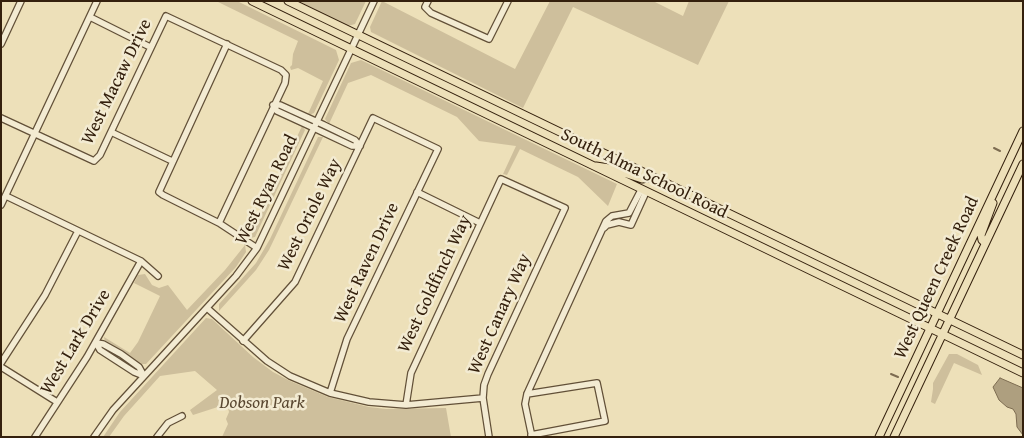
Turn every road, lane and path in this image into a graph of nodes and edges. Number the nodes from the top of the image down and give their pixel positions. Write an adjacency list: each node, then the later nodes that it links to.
1 (97, 1): 8 (street)
2 (252, 1): 13 (main road, South Alma School Road)
3 (288, 1): 9 (main road, South Alma School Road)
4 (374, 1): 9 (street, West Ryan Road)
5 (508, 1): 7 (street)
6 (19, 2): 10 (street)
7 (427, 4)
8 (90, 17): 12 (street); 20 (street)
9 (358, 35): 13 (street, West Ryan Road); 26 (main road, South Alma School Road)
10 (1, 44)
11 (227, 44): 12 (street, West Macaw Drive); 14 (street); 23 (street)
12 (150, 47): 19 (street, West Macaw Drive)
13 (351, 50): 16 (street, West Ryan Road); 24 (main road, South Alma School Road)
14 (274, 105): 16 (street); 17 (street); 33 (street)
15 (1, 118): 20 (street)
16 (317, 122): 17 (street, West Ryan Road); 21 (street)
17 (314, 128): 21 (street); 38 (street, West Ryan Road)
18 (1023, 131): 27 (main road, West Queen Creek Road)
19 (111, 132): 20 (street, West Macaw Drive); 23 (street)
20 (34, 134): 30 (street)
21 (360, 146): 22 (street, West Oriole Way); 46 (street, West Oriole Way)
22 (438, 149): 29 (street, West Raven Drive)
23 (172, 161): 33 (street)
24 (588, 164): 26 (main road); 28 (main road, South Alma School Road)
25 (1023, 164): 37 (main road, West Queen Creek Road)
26 (653, 177): 42 (main road, South Alma School Road)
27 (997, 186): 37 (main road); 42 (main road, West Queen Creek Road)
28 (644, 191): 35 (street); 35 (street); 44 (main road, South Alma School Road)
29 (417, 192): 34 (street); 53 (street, West Raven Drive)
30 (6, 196): 31 (street); 36 (street)
31 (1, 205)
32 (565, 208): 34 (street, West Goldfinch Way); 55 (street, West Canary Way)
33 (218, 223): 38 (street)
34 (480, 223): 57 (street, West Goldfinch Way)
35 (604, 228): 54 (street)
36 (78, 231): 39 (street); 49 (street)
37 (985, 243): 43 (main road, West Queen Creek Road)
38 (257, 248): 41 (street, West Ryan Road)
39 (140, 261): 40 (street); 47 (street, West Lark Drive)
40 (158, 276)
41 (207, 308): 46 (street); 52 (street, West Ryan Road)
42 (937, 314): 43 (main road, South Alma School Road); 44 (main road, West Queen Creek Road)
43 (949, 320): 45 (main road, West Queen Creek Road); 48 (main road, South Alma School Road)
44 (930, 328): 45 (main road, South Alma School Road); 64 (main road, West Queen Creek Road)
45 (942, 334): 51 (main road, South Alma School Road); 65 (main road, West Queen Creek Road)
46 (243, 341): 53 (street)
47 (96, 343): 52 (street); 56 (street, West Lark Drive)
48 (1023, 355)
49 (1, 363)
50 (1, 368): 56 (street)
51 (1023, 373)
52 (144, 376): 61 (street, West Ryan Road)
53 (330, 393): 57 (street)
54 (527, 394): 59 (street); 59 (street)
55 (483, 398): 57 (street); 63 (street, West Canary Way)
56 (57, 402): 60 (street, West Lark Drive)
57 (406, 405)
58 (182, 416): 62 (street)
59 (532, 436)
60 (35, 437)
61 (94, 437)
62 (157, 437)
63 (489, 437)
64 (879, 437)
65 (894, 437)

